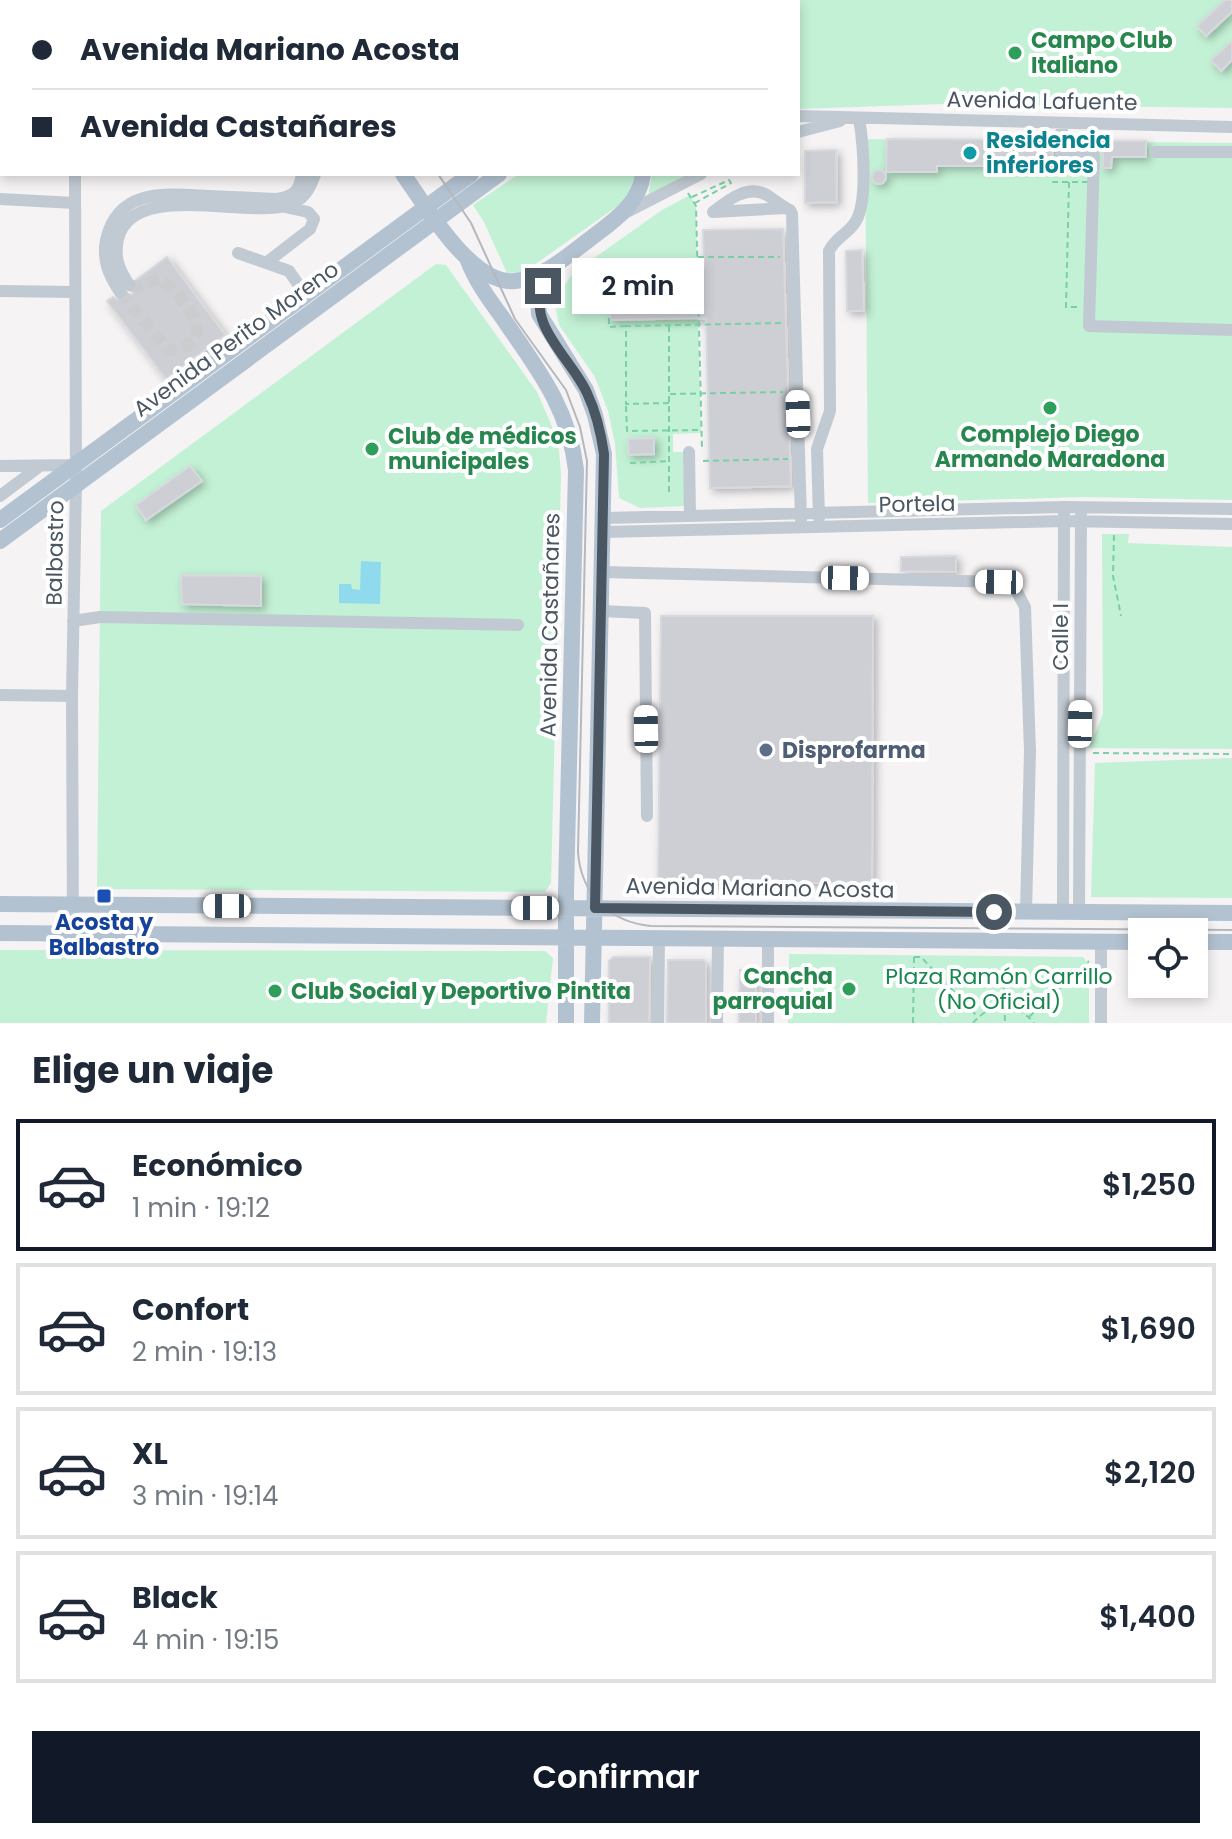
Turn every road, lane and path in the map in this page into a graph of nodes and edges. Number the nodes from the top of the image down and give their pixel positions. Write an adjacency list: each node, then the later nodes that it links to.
1 (800, 116): 2 (street, Avenida Lafuente)
2 (855, 118): 3 (street, Avenida Lafuente); 5 (street, Avenida Lafuente); 65 (street)
3 (1062, 123): 4 (street, Avenida Lafuente); 38 (street)
4 (1232, 127)
5 (800, 132)
6 (1155, 152): 7 (street)
7 (1232, 152)
8 (75, 176): 20 (street, Balbastro)
9 (302, 176): 24 (street)
10 (314, 176): 22 (street)
11 (404, 176): 25 (main road)
12 (469, 176): 25 (main road, Avenida Perito Moreno)
13 (496, 176): 25 (main road, Avenida Perito Moreno)
14 (642, 176): 26 (main road)
15 (697, 176): 17 (street)
16 (1069, 182): 16 (path); 38 (path)
17 (683, 183): 18 (path); 26 (street)
18 (691, 198): 21 (path); 21 (path)
19 (0, 199): 20 (street)
20 (75, 203): 36 (street, Balbastro)
21 (694, 204): 28 (path)
22 (285, 207): 24 (street); 31 (street)
23 (785, 208): 23 (street); 29 (street)
24 (133, 209): 33 (street)
25 (431, 213): 30 (main road); 37 (main road, Avenida Perito Moreno); 58 (main road, Avenida Perito Moreno)
26 (619, 217): 32 (main road)
27 (238, 253): 31 (street)
28 (697, 257): 29 (path); 35 (path)
29 (793, 257): 39 (street)
30 (467, 258): 32 (main road); 88 (main road, Avenida Castañares)
31 (266, 263): 37 (street)
32 (555, 265): 72 (main road)
33 (125, 288)
34 (0, 291): 36 (street)
35 (697, 291): 40 (path); 41 (path)
36 (74, 292): 55 (street, Balbastro)
37 (305, 294): 55 (main road, Avenida Perito Moreno)
38 (1090, 308): 43 (street)
39 (796, 323): 40 (path); 44 (street)
40 (698, 325): 42 (path); 45 (path)
41 (626, 326): 42 (path); 48 (path)
42 (669, 326): 46 (path)
43 (1232, 330)
44 (798, 392): 45 (path); 52 (street)
45 (700, 393): 46 (path); 50 (path)
46 (669, 394): 47 (path)
47 (669, 403): 48 (path); 49 (path)
48 (626, 404): 49 (path)
49 (669, 430): 50 (path); 53 (path)
50 (701, 430): 52 (path)
51 (689, 452): 66 (street)
52 (800, 459): 64 (street)
53 (669, 461): 54 (path); 59 (path)
54 (630, 463)
55 (74, 465): 57 (street); 58 (street, Balbastro); 67 (main road, Avenida Perito Moreno)
56 (2, 466): 57 (street)
57 (40, 466): 60 (street)
58 (76, 484): 75 (main road, Avenida Perito Moreno); 79 (street, Balbastro)
59 (669, 492)
60 (0, 496)
61 (1064, 507): 62 (street, Portela); 65 (street, Portela); 68 (street, Calle I)
62 (1080, 507): 63 (street, Portela); 69 (street, Calle I)
63 (1232, 509)
64 (801, 512): 65 (street, Portela); 66 (street, Portela); 73 (street)
65 (819, 512): 74 (street)
66 (690, 515): 72 (street, Portela)
67 (0, 520)
68 (1064, 521): 69 (street, Portela); 74 (street, Portela); 91 (street, Calle I)
69 (1081, 522): 70 (street, Portela); 83 (street, Calle I)
70 (1115, 522): 71 (street, Portela); 78 (path)
71 (1232, 524)
72 (604, 525): 73 (street, Portela); 76 (main road)
73 (802, 526): 74 (street, Portela)
74 (819, 526)
75 (0, 541)
76 (602, 572): 77 (main road); 90 (street)
77 (601, 611): 85 (street); 89 (main road)
78 (1121, 616)
79 (73, 621): 80 (street); 82 (street, Balbastro)
80 (518, 625)
81 (0, 695): 82 (street)
82 (72, 696): 87 (street, Balbastro)
83 (1079, 752): 84 (path); 91 (street, Calle I)
84 (1232, 754)
85 (647, 816)
86 (0, 904): 87 (main road, Avenida Mariano Acosta)
87 (73, 904): 88 (main road, Avenida Mariano Acosta); 94 (street, Balbastro)
88 (566, 908): 89 (main road, Avenida Mariano Acosta); 95 (main road, Avenida Castañares)
89 (595, 908): 90 (main road, Avenida Mariano Acosta); 97 (main road)
90 (1026, 912): 91 (main road, Avenida Mariano Acosta)
91 (1071, 912): 92 (main road, Avenida Mariano Acosta)
92 (1232, 913)
93 (0, 933): 94 (main road)
94 (73, 933): 95 (main road)
95 (566, 937): 97 (main road); 110 (main road, Avenida Castañares)
96 (659, 937): 97 (main road); 98 (main road); 112 (street)
97 (595, 938): 111 (main road)
98 (718, 938): 99 (main road); 113 (street)
99 (768, 938): 104 (main road); 114 (street)
100 (1101, 941): 101 (main road); 104 (main road); 105 (street)
101 (1128, 942)
102 (1208, 942): 103 (main road)
103 (1232, 942)
104 (914, 949): 108 (path); 115 (path)
105 (1102, 960): 109 (path); 119 (street)
106 (1004, 985): 107 (path)
107 (1004, 1006): 108 (path); 109 (path); 117 (path)
108 (978, 1017): 116 (path)
109 (1029, 1017): 118 (path)
110 (566, 1023)
111 (592, 1023)
112 (658, 1023)
113 (717, 1023)
114 (768, 1023)
115 (913, 1023)
116 (973, 1023)
117 (1005, 1023)
118 (1034, 1023)
119 (1101, 1023)

